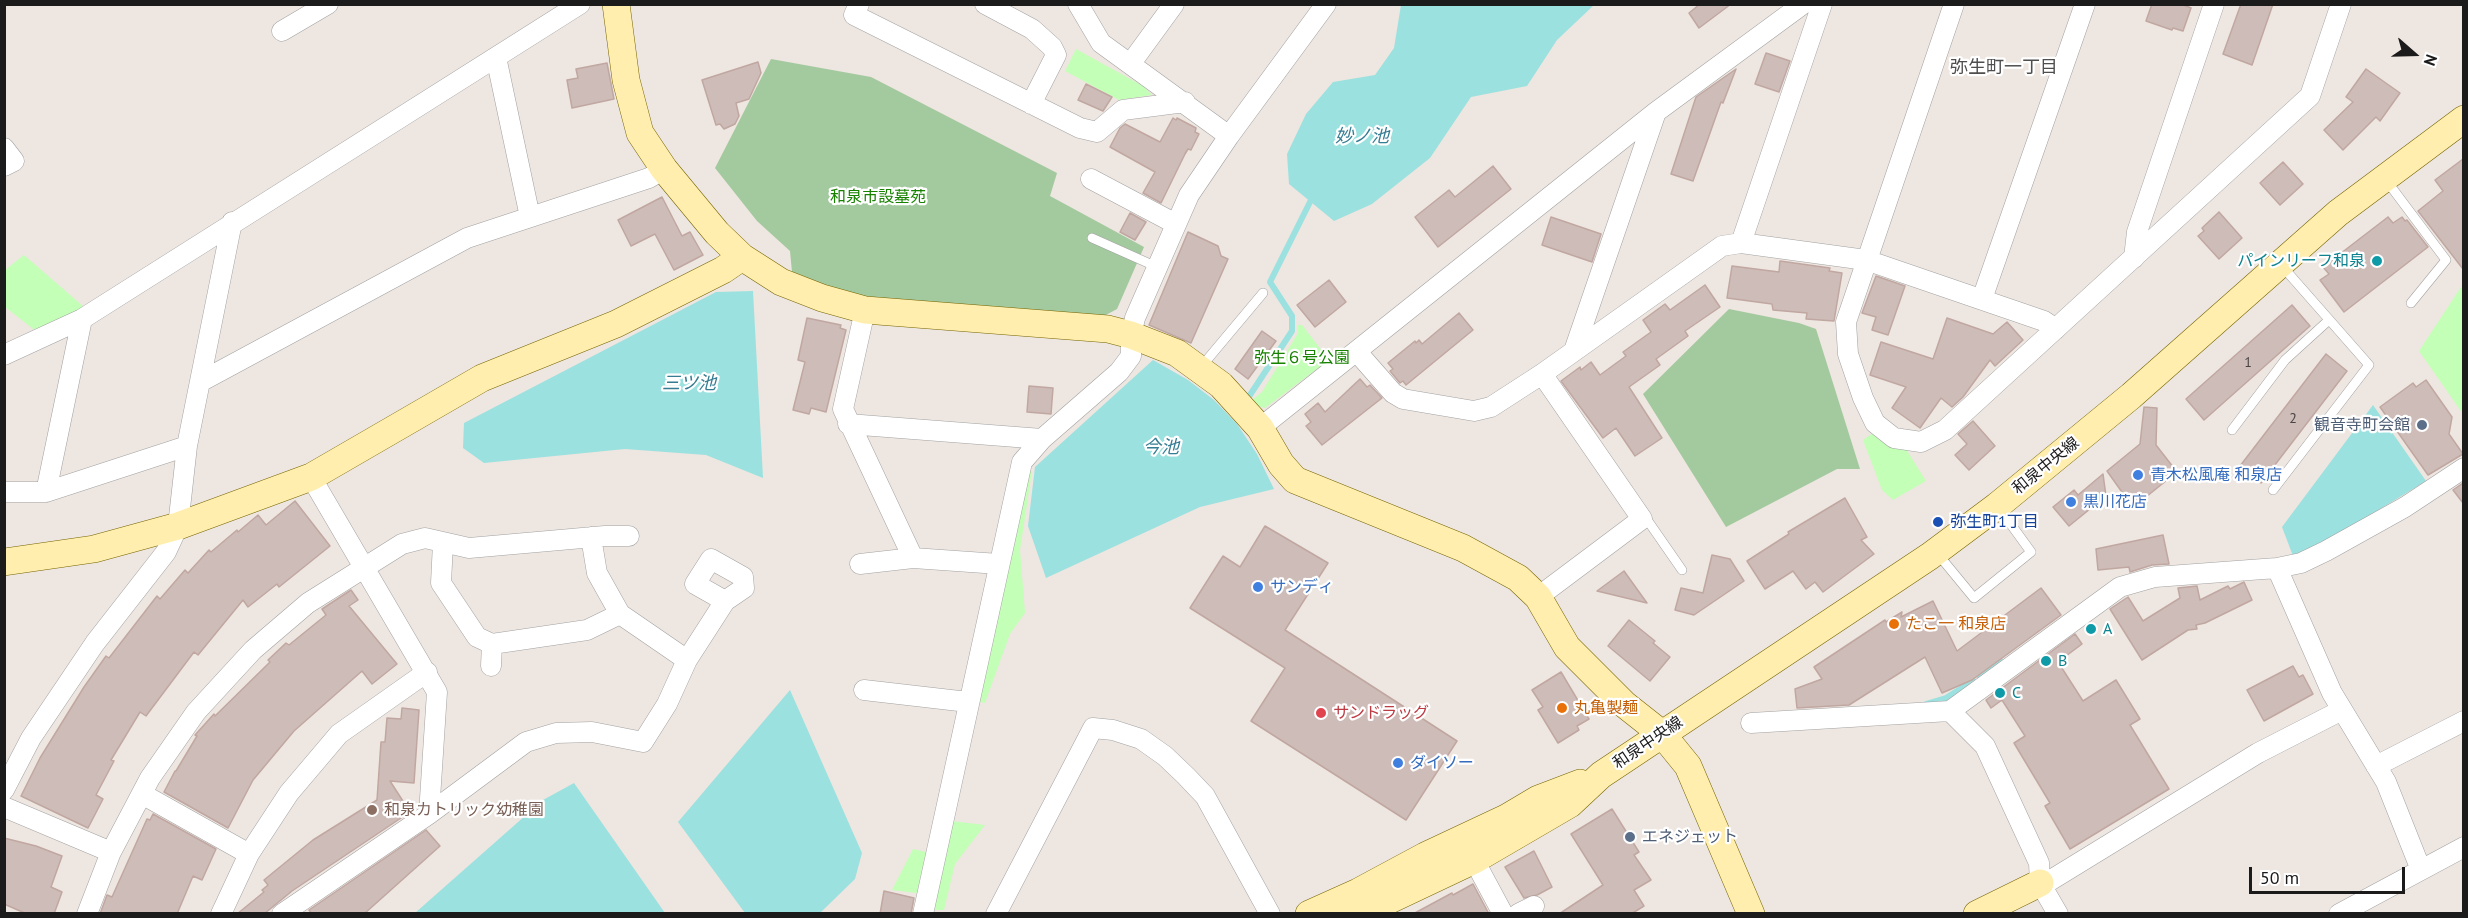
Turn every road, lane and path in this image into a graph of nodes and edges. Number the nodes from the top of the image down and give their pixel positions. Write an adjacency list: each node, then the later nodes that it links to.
1 (328, 4): 15 (street)
2 (580, 4): 16 (street)
3 (616, 4): 25 (street)
4 (859, 4): 19 (street)
5 (985, 4): 19 (street)
6 (1078, 4): 17 (street)
7 (1174, 4): 17 (street)
8 (1326, 4): 22 (street)
9 (1803, 4): 20 (street)
10 (1822, 4): 32 (street)
11 (1954, 4): 35 (street)
12 (2085, 4): 39 (street)
13 (2214, 4): 34 (street)
14 (2341, 4): 34 (street)
15 (282, 31)
16 (496, 57): 28 (street); 29 (street)
17 (1131, 63): 18 (street)
18 (1185, 102): 19 (street); 22 (street)
19 (1031, 104)
20 (1656, 112): 46 (street); 47 (street)
21 (2463, 119): 26 (street, 和泉中央線)
22 (1229, 136): 30 (street)
23 (4, 148): 24 (street)
24 (4, 166)
25 (664, 169): 28 (street); 33 (street)
26 (2384, 178): 36 (street, 和泉中央線); 40 (lane)
27 (1091, 179): 30 (street)
28 (530, 217): 51 (street)
29 (232, 222): 42 (street); 51 (street)
30 (1176, 224): 37 (street)
31 (1092, 237): 37 (lane)
32 (1741, 243): 35 (street); 46 (street)
33 (742, 257): 41 (street); 58 (street)
34 (2134, 258): 44 (street)
35 (1866, 260): 39 (street); 44 (street)
36 (2280, 264): 43 (lane); 62 (street, 和泉中央線)
37 (1157, 267): 45 (street)
38 (1263, 293): 49 (lane)
39 (1982, 299): 44 (street)
40 (2411, 303)
41 (865, 310): 45 (street); 52 (street)
42 (82, 319): 48 (street); 61 (street)
43 (2329, 320): 54 (lane); 59 (lane)
44 (2056, 329)
45 (1131, 335): 49 (street); 55 (street)
46 (1575, 348): 50 (street)
47 (1357, 352): 50 (street); 53 (street)
48 (4, 355)
49 (1200, 368): 53 (street)
50 (1542, 374): 63 (street)
51 (200, 382): 56 (street)
52 (848, 424): 55 (street); 69 (street)
53 (1260, 428): 76 (street)
54 (2232, 430)
55 (1042, 439): 72 (street)
56 (187, 447): 61 (street); 64 (street)
57 (2463, 468): 74 (street)
58 (311, 477): 64 (street); 73 (street)
59 (2273, 490)
60 (4, 492): 61 (street)
61 (46, 492)
62 (1997, 506): 68 (street, 和泉中央線); 68 (lane)
63 (1642, 519): 75 (lane); 76 (street)
64 (178, 526): 70 (street); 92 (street)
65 (629, 536): 66 (street)
66 (591, 537): 67 (street); 78 (street)
67 (443, 543): 73 (street); 79 (street)
68 (1936, 551): 89 (street, 和泉中央線)
69 (913, 558): 71 (street); 72 (street)
70 (4, 562)
71 (860, 564)
72 (999, 564): 84 (street)
73 (364, 566): 82 (street); 93 (street)
74 (2277, 568): 85 (street); 86 (street)
75 (1682, 570)
76 (1538, 597): 89 (street)
77 (725, 602): 80 (street)
78 (620, 614): 79 (street); 80 (street)
79 (492, 644): 81 (street)
80 (687, 660): 95 (street)
81 (491, 666)
82 (427, 672): 95 (street); 98 (street)
83 (864, 690): 84 (street)
84 (968, 702): 105 (street)
85 (2342, 710): 90 (street); 101 (street)
86 (1950, 711): 88 (street); 101 (street)
87 (2463, 721): 90 (street)
88 (1751, 723)
89 (1662, 734): 91 (street, 和泉中央線); 111 (street)
90 (2376, 766): 100 (street)
91 (1601, 776): 99 (street, 和泉中央線); 108 (street, 和泉中央線)
92 (4, 790)
93 (142, 794): 97 (street); 98 (street)
94 (4, 807): 97 (street)
95 (429, 814): 104 (street)
96 (2463, 847): 100 (street)
97 (111, 852): 102 (street)
98 (249, 854): 103 (street)
99 (1474, 860): 109 (street, 和泉中央線); 110 (street)
100 (2421, 870): 114 (street)
101 (2040, 883): 112 (street); 113 (street)
102 (87, 914)
103 (221, 914)
104 (282, 914)
105 (922, 914)
106 (996, 914): 107 (street)
107 (1270, 914)
108 (1309, 914)
109 (1360, 914)
110 (1503, 914)
111 (1751, 914)
112 (1977, 914)
113 (2058, 914)
114 (2339, 914)

